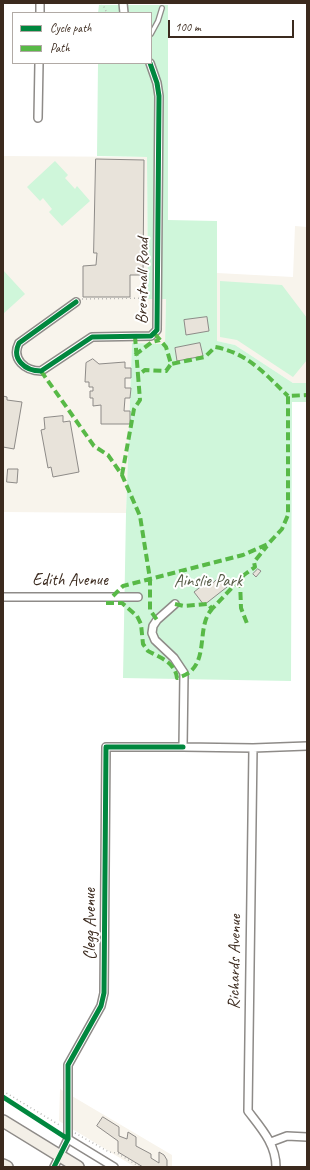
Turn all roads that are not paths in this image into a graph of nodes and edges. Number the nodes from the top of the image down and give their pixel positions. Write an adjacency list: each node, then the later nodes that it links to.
1 (162, 8): 2 (lane)
2 (152, 32)
3 (39, 64): 5 (street)
4 (150, 64): 6 (street, Brentnall Road)
5 (38, 118)
6 (76, 302)
7 (3, 597): 8 (street, Edith Avenue)
8 (138, 597)
9 (175, 604): 11 (street)
10 (307, 746): 12 (street)
11 (183, 747): 12 (street); 15 (street, Clegg Avenue)
12 (253, 748): 16 (street, Richards Avenue)
13 (3, 1121): 17 (main road)
14 (307, 1136): 16 (street)
15 (68, 1139): 17 (street, Clegg Avenue); 22 (street)
16 (271, 1142): 23 (street, Richards Avenue)
17 (60, 1156): 20 (street, Clegg Avenue); 21 (main road)
18 (3, 1165): 19 (main road)
19 (7, 1167)
20 (54, 1167)
21 (78, 1167)
22 (114, 1167)
23 (276, 1167)

